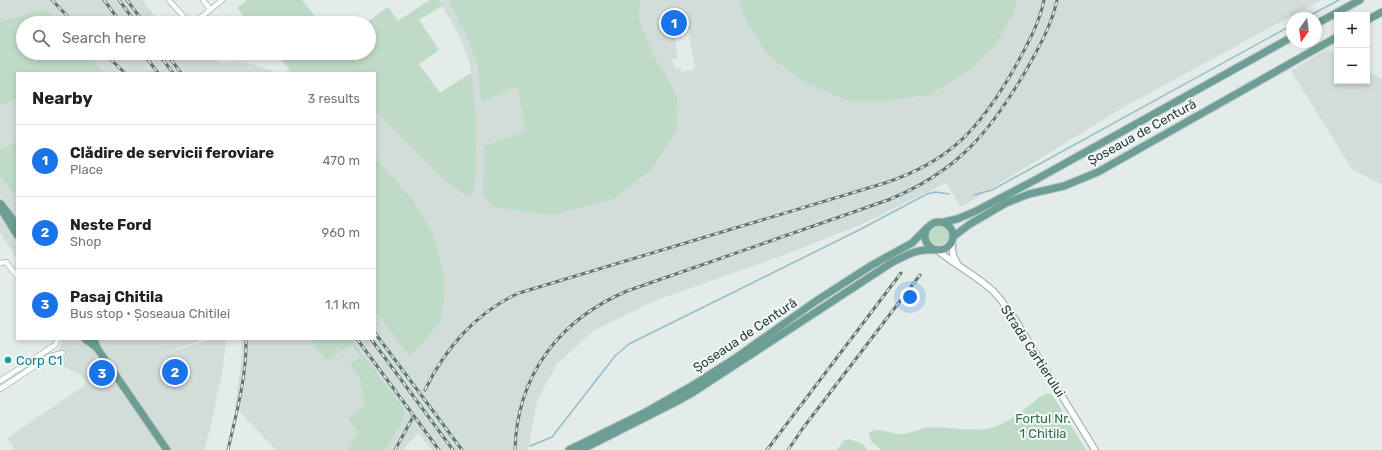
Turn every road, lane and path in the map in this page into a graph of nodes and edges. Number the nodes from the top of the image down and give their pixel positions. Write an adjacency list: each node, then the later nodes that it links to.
1 (169, 0): 7 (street)
2 (203, 0): 5 (street)
3 (222, 0): 5 (street)
4 (1360, 0): 10 (main road)
5 (210, 9): 8 (street)
6 (1382, 12): 9 (main road)
7 (183, 16)
8 (202, 16)
9 (1370, 18)
10 (1322, 21)
11 (1334, 39): 19 (main road, Șoseaua de Centură)
12 (1286, 40): 15 (main road, Șoseaua de Centură)
13 (0, 203): 16 (main road)
14 (0, 207): 18 (main road)
15 (944, 222): 17 (main road, Șoseaua de Centură); 19 (main road)
16 (16, 224)
17 (927, 228): 20 (main road); 31 (main road, Șoseaua de Centură)
18 (16, 234)
19 (953, 239): 20 (main road, Șoseaua de Centură); 22 (street)
20 (936, 250): 22 (street, Strada Cartierului); 31 (main road, Șoseaua de Centură)
21 (0, 263): 23 (street)
22 (958, 265): 35 (street, Strada Cartierului)
23 (16, 275)
24 (58, 340): 29 (street)
25 (86, 340): 27 (main road)
26 (94, 340): 27 (main road)
27 (97, 348): 32 (main road)
28 (62, 353): 30 (street)
29 (0, 381)
30 (0, 389)
31 (604, 436): 33 (main road, Șoseaua de Centură); 34 (main road, Șoseaua de Centură)
32 (167, 450)
33 (569, 450)
34 (581, 450)
35 (1095, 450)

